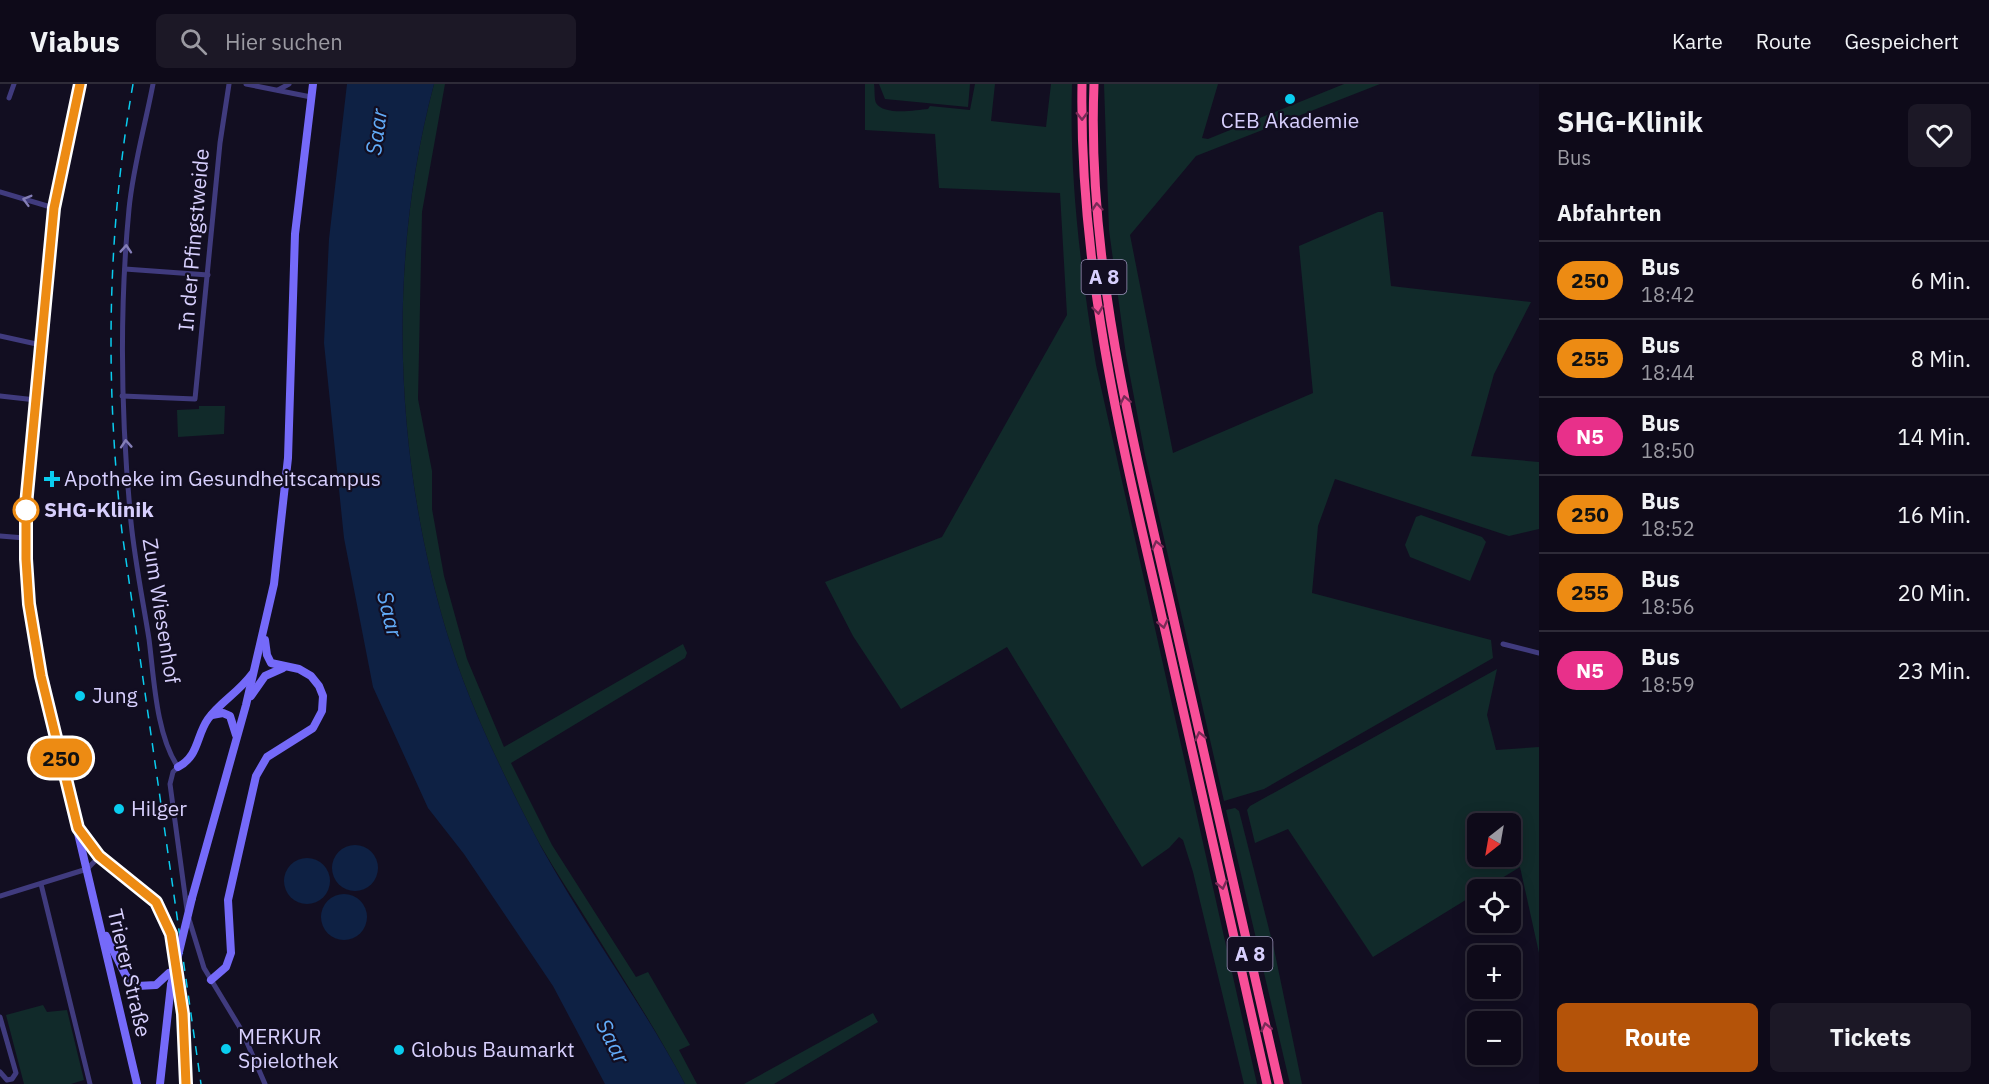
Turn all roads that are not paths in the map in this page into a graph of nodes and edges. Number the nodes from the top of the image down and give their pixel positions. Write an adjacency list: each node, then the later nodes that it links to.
1 (14, 84): 12 (street)
2 (80, 84): 14 (main road, Trierer Straße)
3 (153, 84): 15 (street, Zum Wiesenhof, one-way to 3)
4 (229, 84): 16 (street, In der Pfingstweide)
5 (246, 84): 10 (street)
6 (289, 84): 10 (street)
7 (313, 84): 11 (main road)
8 (1082, 84): 48 (highway, A 8, one-way to 48)
9 (1094, 84): 49 (highway, A 8, one-way to 9)
10 (278, 90): 11 (street)
11 (311, 97): 24 (main road)
12 (9, 98)
13 (0, 192): 14 (street, one-way to 13)
14 (54, 208): 18 (main road, Trierer Straße)
15 (124, 269): 16 (street); 20 (street, Zum Wiesenhof)
16 (208, 275): 20 (street, In der Pfingstweide)
17 (0, 336): 18 (street)
18 (40, 345): 21 (main road, Trierer Straße)
19 (0, 396): 21 (street)
20 (122, 396): 32 (street, Zum Wiesenhof, one-way to 20)
21 (36, 400): 23 (main road, Trierer Straße)
22 (0, 536): 23 (street)
23 (25, 538): 33 (main road, Trierer Straße)
24 (264, 632): 27 (main road); 28 (main road)
25 (1503, 644): 26 (street)
26 (1539, 653)
27 (285, 668): 29 (main road); 40 (main road)
28 (255, 671): 29 (main road); 30 (main road)
29 (246, 705): 31 (main road)
30 (211, 716): 31 (main road); 32 (main road)
31 (237, 736): 39 (main road, bridge)
32 (178, 766): 40 (street)
33 (74, 816): 34 (main road, Trierer Straße); 35 (main road, Trierer Straße)
34 (99, 856): 35 (street); 46 (main road, Trierer Straße)
35 (87, 869): 36 (street); 38 (main road, Trierer Straße)
36 (41, 884): 37 (street); 43 (street)
37 (0, 896)
38 (100, 921): 39 (main road, bridge); 44 (main road, Trierer Straße)
39 (178, 950): 45 (main road, bridge)
40 (211, 980): 47 (street)
41 (0, 1017): 42 (street)
42 (2, 1075)
43 (90, 1084)
44 (136, 1084)
45 (160, 1084)
46 (186, 1084)
47 (265, 1084)
48 (1267, 1084)
49 (1279, 1084)

